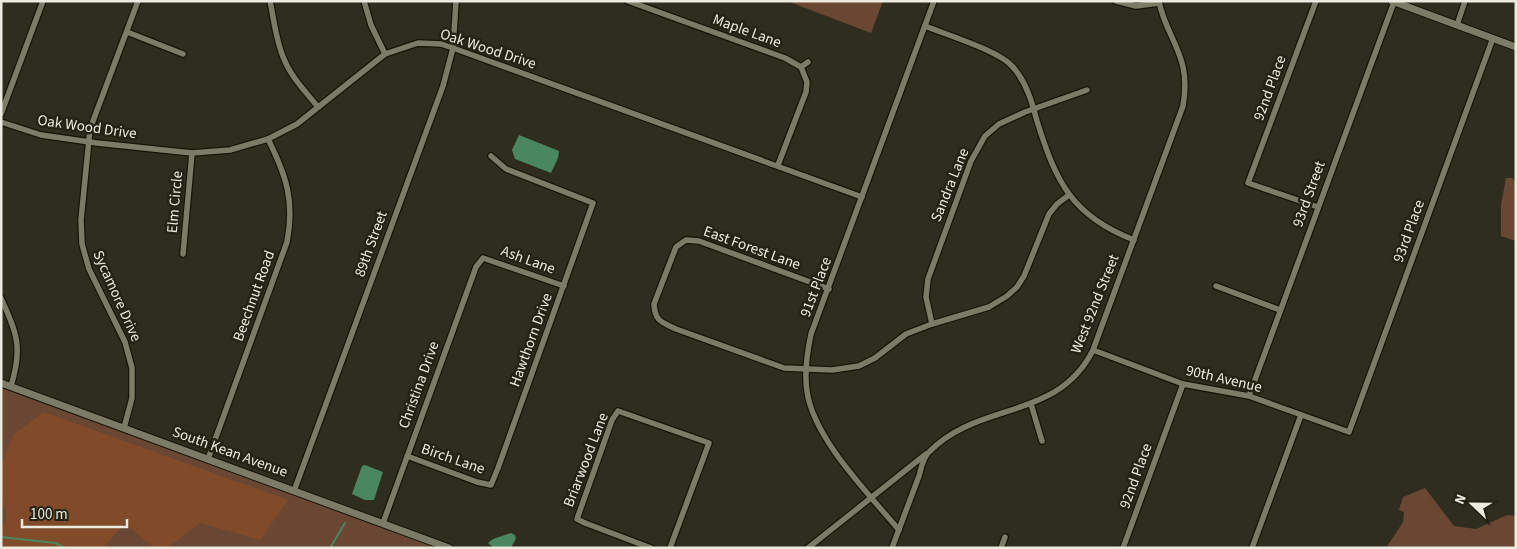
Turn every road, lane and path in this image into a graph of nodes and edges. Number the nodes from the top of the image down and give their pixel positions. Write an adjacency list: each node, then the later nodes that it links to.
1 (43, 1): 26 (street)
2 (138, 1): 15 (street, Sycamore Drive)
3 (270, 1): 24 (street)
4 (364, 1): 20 (street)
5 (456, 1): 18 (street, 89th Street)
6 (628, 1): 22 (street, Maple Lane)
7 (934, 1): 14 (street, 91st Place)
8 (1116, 1): 11 (street)
9 (1316, 1): 35 (street, 92nd Place)
10 (1465, 1): 13 (street)
11 (1159, 2): 36 (street, West 92nd Street)
12 (1393, 2): 13 (street); 35 (street, 93rd Street)
13 (1458, 25): 16 (street)
14 (925, 26): 25 (street); 34 (street, 91st Place)
15 (127, 32): 19 (street); 29 (street, Sycamore Drive)
16 (1493, 38): 17 (street); 54 (street, 93rd Place)
17 (1516, 47)
18 (452, 48): 20 (street, Oak Wood Drive); 32 (street, Oak Wood Drive); 60 (street, 89th Street)
19 (183, 54)
20 (385, 54): 24 (street, Oak Wood Drive)
21 (808, 62): 22 (street)
22 (801, 66): 32 (street)
23 (1087, 90): 25 (street, Sandra Lane)
24 (318, 107): 28 (street, Oak Wood Drive)
25 (1034, 109): 33 (street); 44 (street, Sandra Lane)
26 (1, 114)
27 (1, 122): 29 (street, Oak Wood Drive)
28 (268, 139): 30 (street, Oak Wood Drive); 58 (street, Beechnut Road)
29 (88, 142): 30 (street, Oak Wood Drive); 53 (street, Sycamore Drive)
30 (192, 153): 37 (street, Elm Circle)
31 (491, 156): 39 (street, Hawthorn Drive)
32 (778, 166): 34 (street, Oak Wood Drive)
33 (1069, 195): 36 (street); 44 (street)
34 (862, 196): 41 (street, 91st Place)
35 (1318, 207): 43 (street, 93rd Street)
36 (1134, 240): 45 (street, West 92nd Street)
37 (184, 254)
38 (483, 258): 39 (street, Ash Lane); 57 (street, Christina Drive)
39 (564, 286): 59 (street, Hawthorn Drive)
40 (1216, 286): 43 (street)
41 (828, 289): 46 (street, 91st Place); 46 (street, East Forest Lane)
42 (1, 298): 49 (street)
43 (1280, 310): 50 (street, 93rd Street)
44 (932, 324): 46 (street)
45 (1093, 350): 48 (street, 90th Avenue); 51 (street, West 92nd Street)
46 (806, 369): 61 (street, 91st Place)
47 (1, 383): 49 (street, South Kean Avenue)
48 (1183, 384): 50 (street, 90th Avenue); 71 (street, 92nd Place)
49 (11, 386): 53 (street, South Kean Avenue)
50 (1249, 396): 52 (street, 90th Avenue)
51 (1031, 404): 55 (street); 56 (street, West 92nd Street)
52 (1301, 415): 54 (street, 90th Avenue); 72 (street)
53 (124, 428): 58 (street, South Kean Avenue)
54 (1349, 432)
55 (1042, 441)
56 (927, 453): 61 (street, West 92nd Street); 63 (street)
57 (407, 456): 59 (street, Birch Lane); 62 (street, Christina Drive)
58 (208, 459): 60 (street, South Kean Avenue)
59 (490, 485)
60 (294, 490): 62 (street, South Kean Avenue)
61 (871, 497): 63 (street); 68 (street)
62 (383, 523): 65 (street, South Kean Avenue)
63 (899, 530): 69 (street)
64 (1005, 537): 70 (street)
65 (449, 548)
66 (652, 548): 67 (street, Briarwood Lane)
67 (670, 548)
68 (808, 548)
69 (892, 548)
70 (1001, 548)
71 (1122, 548)
72 (1252, 548)

